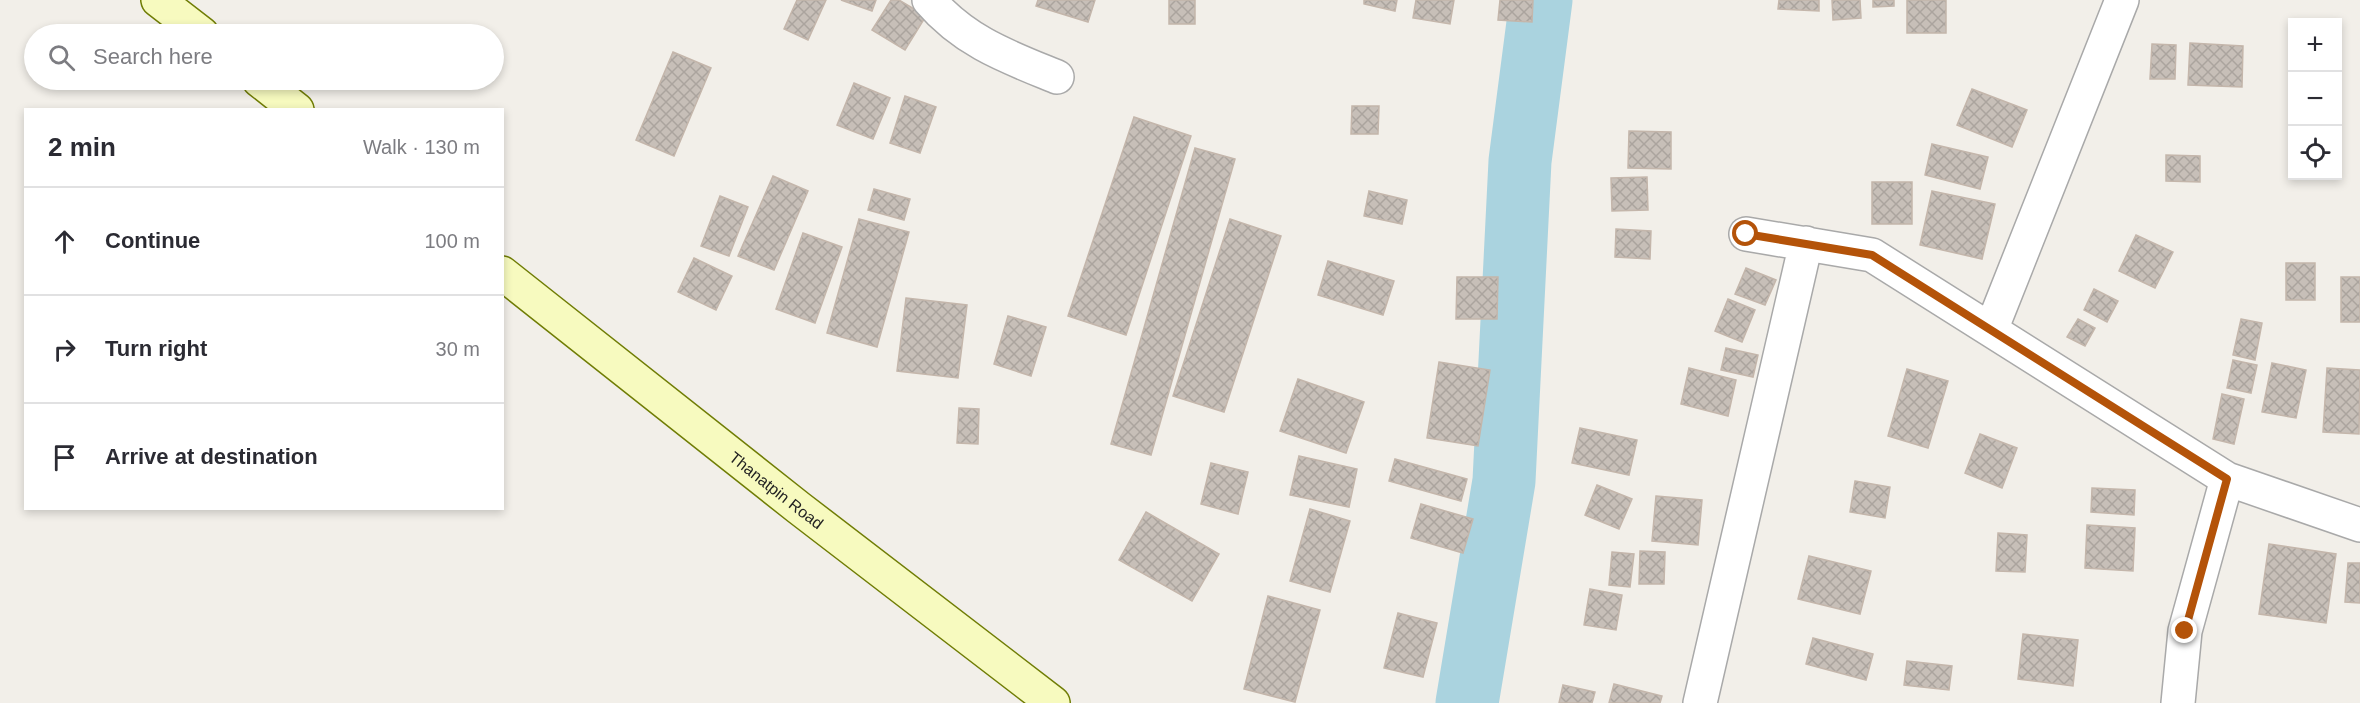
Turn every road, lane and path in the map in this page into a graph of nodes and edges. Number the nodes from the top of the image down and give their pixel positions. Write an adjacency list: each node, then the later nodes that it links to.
1 (158, 0): 4 (main road)
2 (929, 0): 5 (street)
3 (2122, 0): 11 (street)
4 (189, 24)
5 (1057, 77)
6 (272, 90): 7 (main road)
7 (294, 108)
8 (1746, 234): 9 (street)
9 (1806, 243): 11 (street); 15 (street)
10 (504, 275): 14 (main road, Thanatpin Road)
11 (1991, 330): 12 (street)
12 (2227, 479): 13 (street); 16 (street)
13 (2360, 525)
14 (1053, 703)
15 (1700, 703)
16 (2178, 703)

